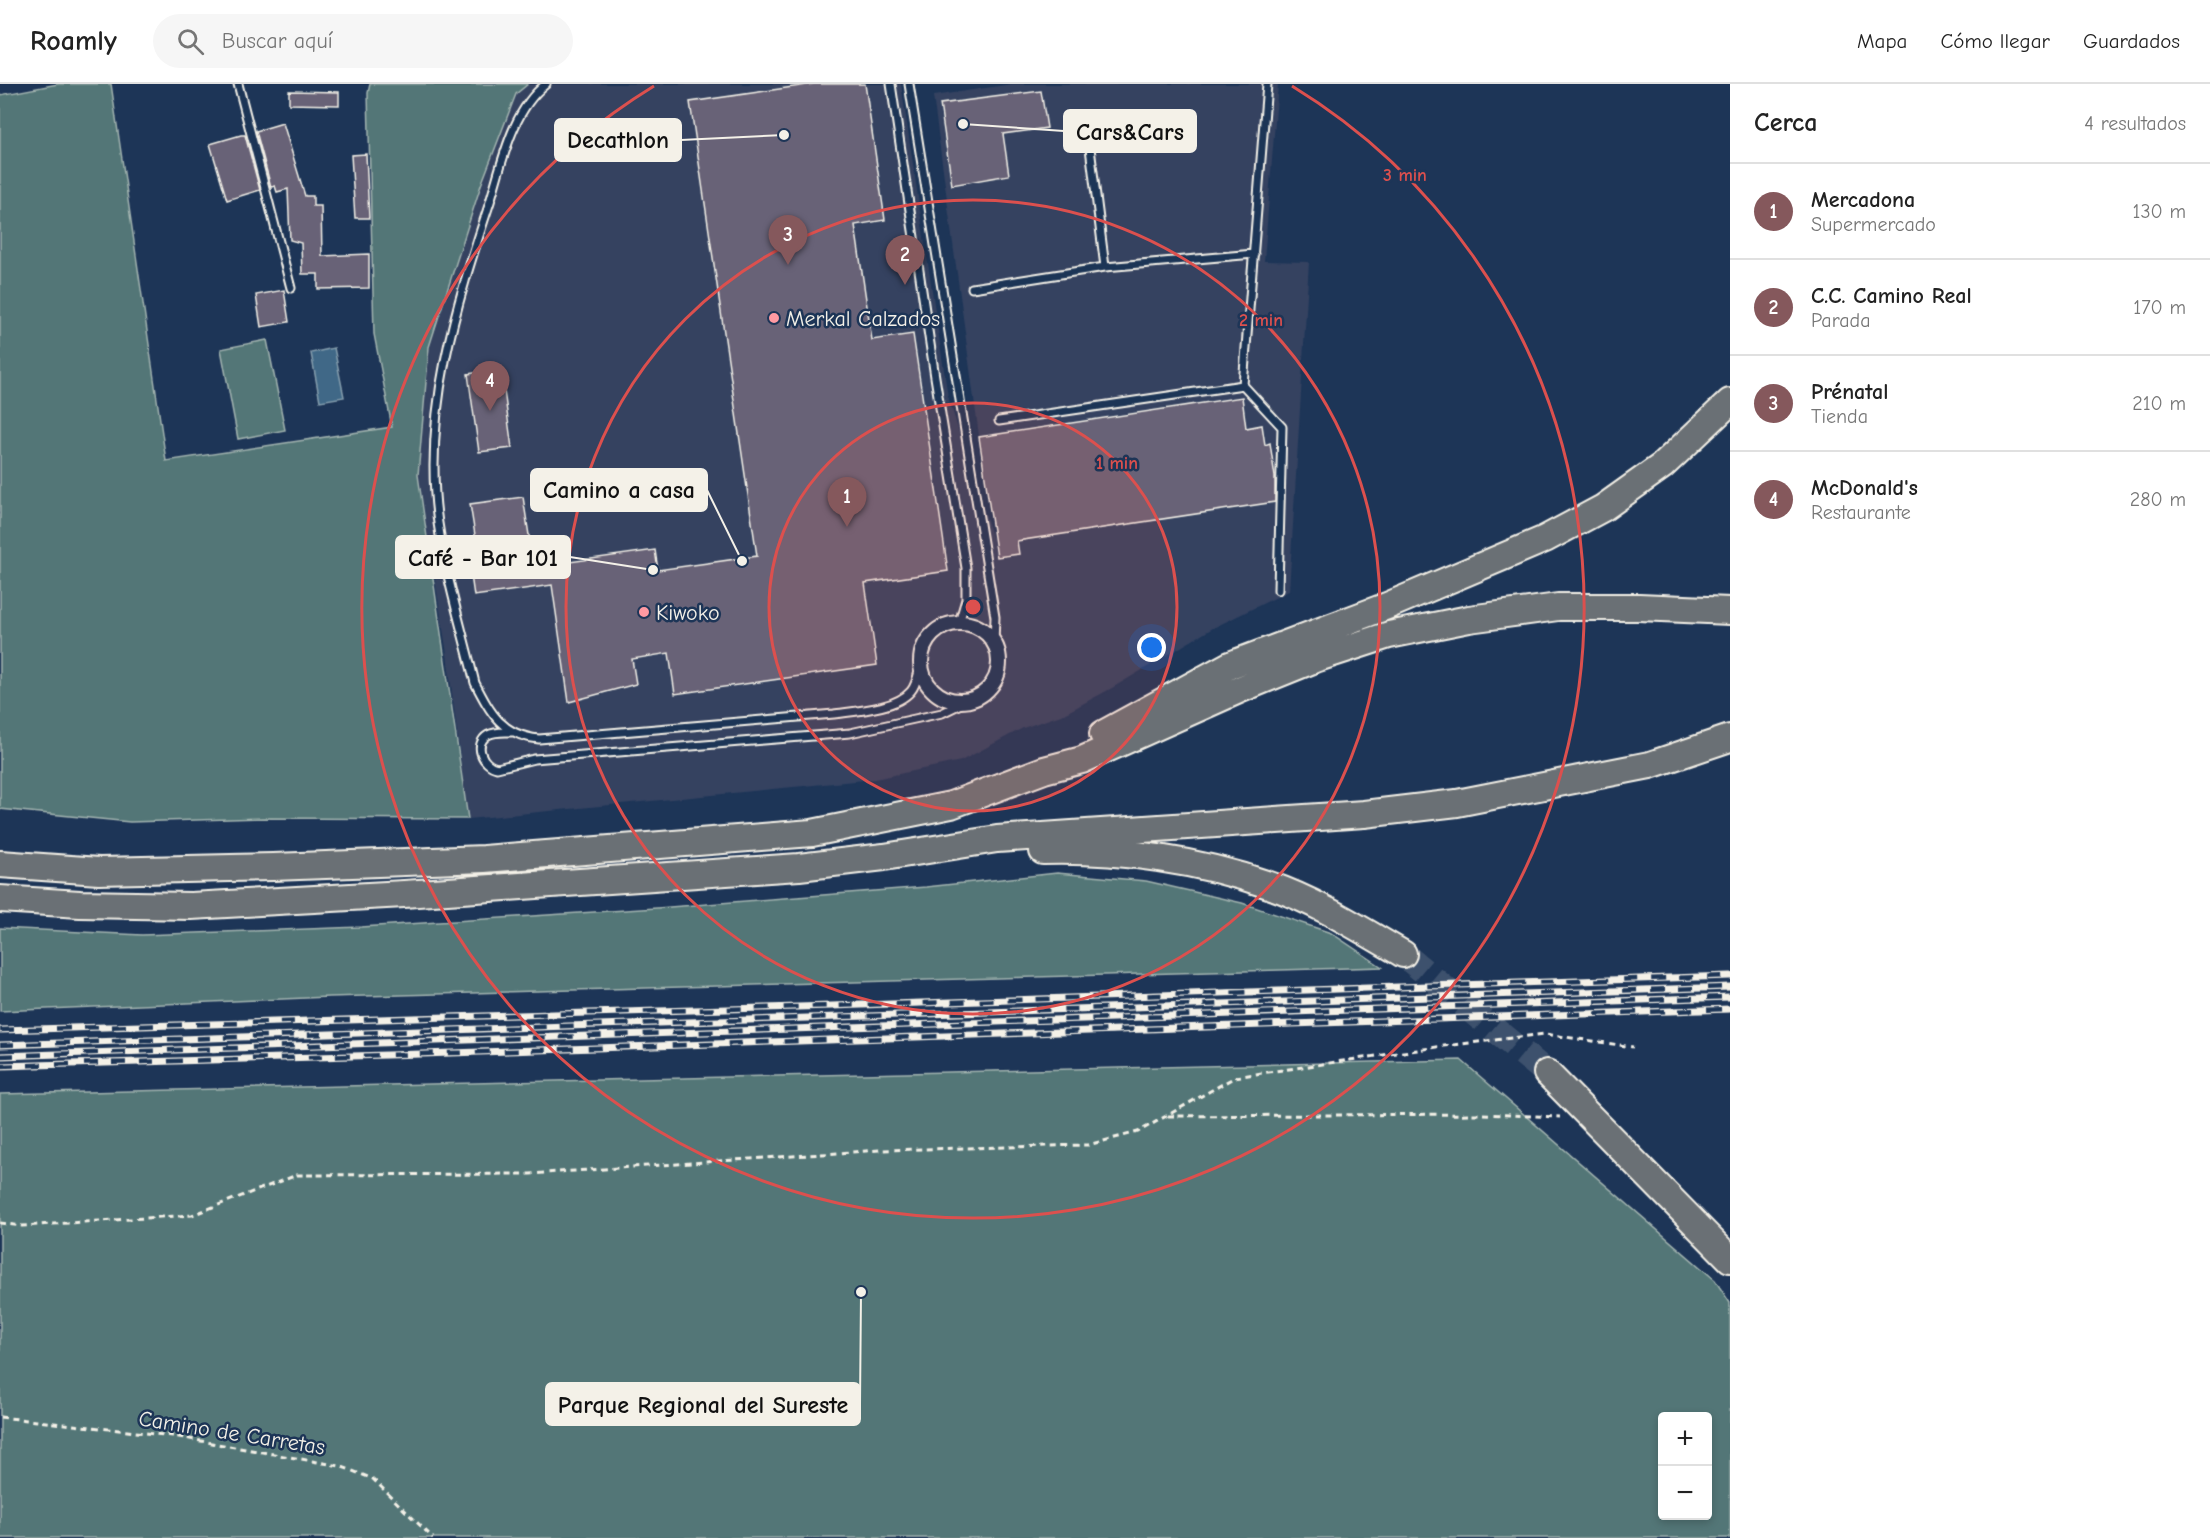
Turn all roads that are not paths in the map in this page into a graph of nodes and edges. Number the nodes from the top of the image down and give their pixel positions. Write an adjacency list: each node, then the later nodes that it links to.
1 (238, 84): 9 (lane)
2 (546, 84): 20 (lane)
3 (891, 84): 16 (lane)
4 (909, 84): 17 (lane)
5 (1267, 84): 7 (lane)
6 (1089, 140): 8 (lane)
7 (1254, 254): 8 (lane); 11 (lane)
8 (1105, 267): 10 (lane)
9 (291, 288)
10 (972, 288)
11 (1243, 386): 13 (lane); 14 (lane)
12 (1730, 402): 22 (highway)
13 (999, 421)
14 (1278, 590)
15 (1730, 611): 22 (highway)
16 (959, 623): 17 (street); 18 (street)
17 (994, 643): 19 (street)
18 (921, 664): 19 (street); 20 (lane)
19 (969, 700): 20 (lane)
20 (512, 732)
21 (1730, 738): 23 (highway)
22 (1044, 771): 24 (highway)
23 (884, 857): 25 (highway); 26 (highway)
24 (0, 864)
25 (0, 899)
26 (1403, 954)
27 (1547, 1073): 28 (highway)
28 (1730, 1259)

